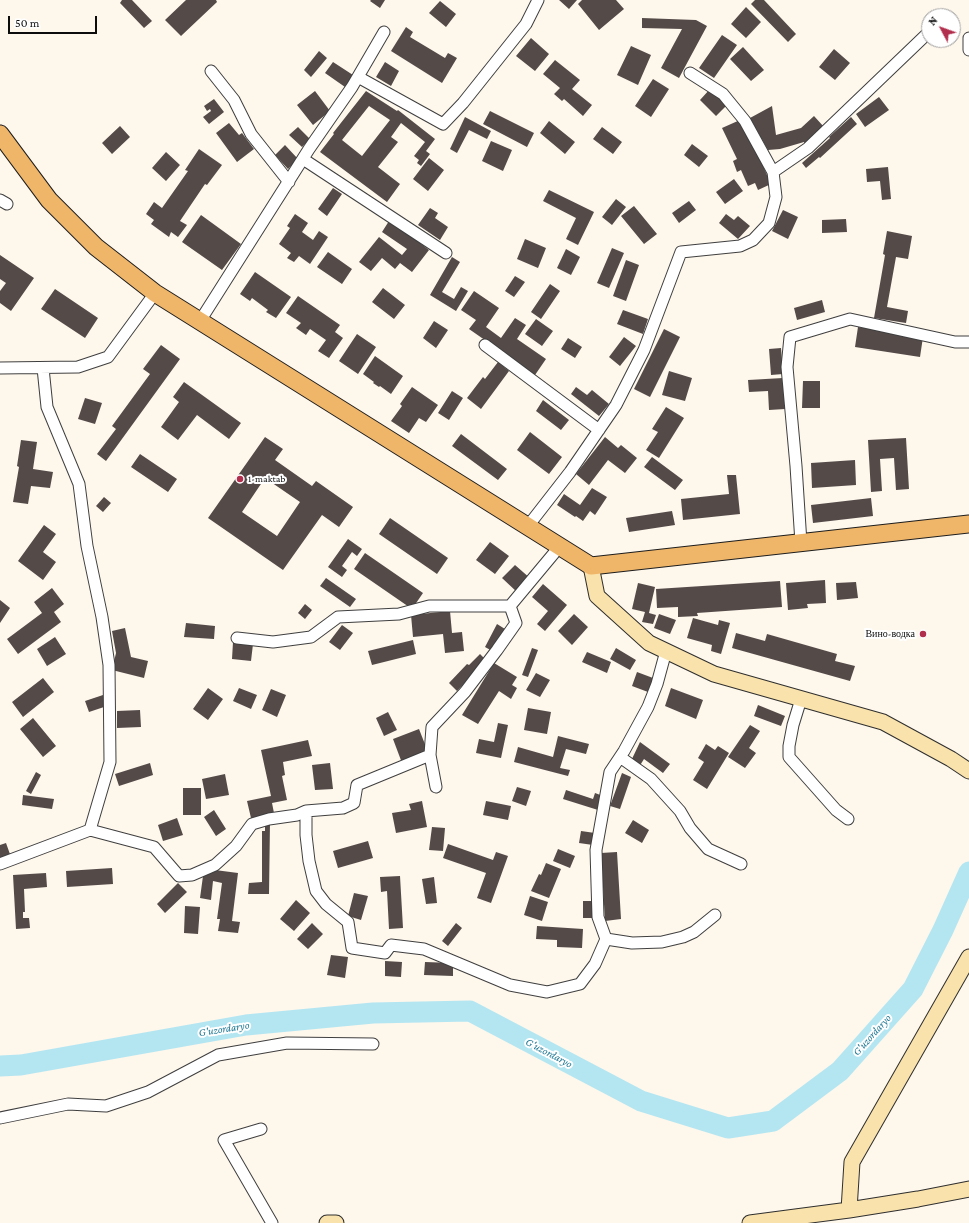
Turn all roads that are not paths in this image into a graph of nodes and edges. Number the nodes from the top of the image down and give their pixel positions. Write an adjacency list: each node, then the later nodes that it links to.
1 (538, 0): 8 (street)
2 (384, 32): 8 (street)
3 (969, 38): 5 (street)
4 (921, 40): 11 (street)
5 (969, 50)
6 (211, 71): 12 (street)
7 (690, 73): 11 (street)
8 (358, 77): 10 (street)
9 (0, 134): 14 (main road)
10 (303, 159): 12 (street); 13 (street)
11 (773, 172): 20 (street)
12 (289, 182): 15 (street)
13 (446, 253)
14 (155, 292): 15 (main road); 18 (street)
15 (200, 321): 22 (main road)
16 (969, 342): 23 (street)
17 (485, 346): 20 (street)
18 (43, 368): 19 (street); 36 (street)
19 (0, 369)
20 (599, 430): 22 (street)
21 (969, 524): 23 (main road)
22 (528, 526): 24 (main road)
23 (801, 543): 25 (main road)
24 (560, 546): 25 (main road); 26 (street)
25 (591, 566): 28 (street)
26 (510, 606): 27 (street); 30 (street)
27 (237, 638)
28 (666, 651): 29 (street); 31 (street)
29 (801, 699): 32 (street); 35 (street)
30 (430, 755): 33 (street); 34 (street)
31 (620, 757): 38 (street); 40 (street)
32 (969, 772)
33 (436, 787)
34 (306, 811): 36 (street); 40 (street)
35 (848, 819)
36 (90, 830): 37 (street)
37 (0, 864)
38 (741, 864)
39 (715, 915): 40 (street)
40 (606, 939)
41 (969, 957): 46 (street)
42 (373, 1044): 43 (street)
43 (0, 1118)
44 (261, 1129): 47 (street)
45 (969, 1188): 46 (street)
46 (849, 1210): 50 (street)
47 (272, 1223)
48 (327, 1223): 49 (street)
49 (336, 1223)
50 (750, 1223)

